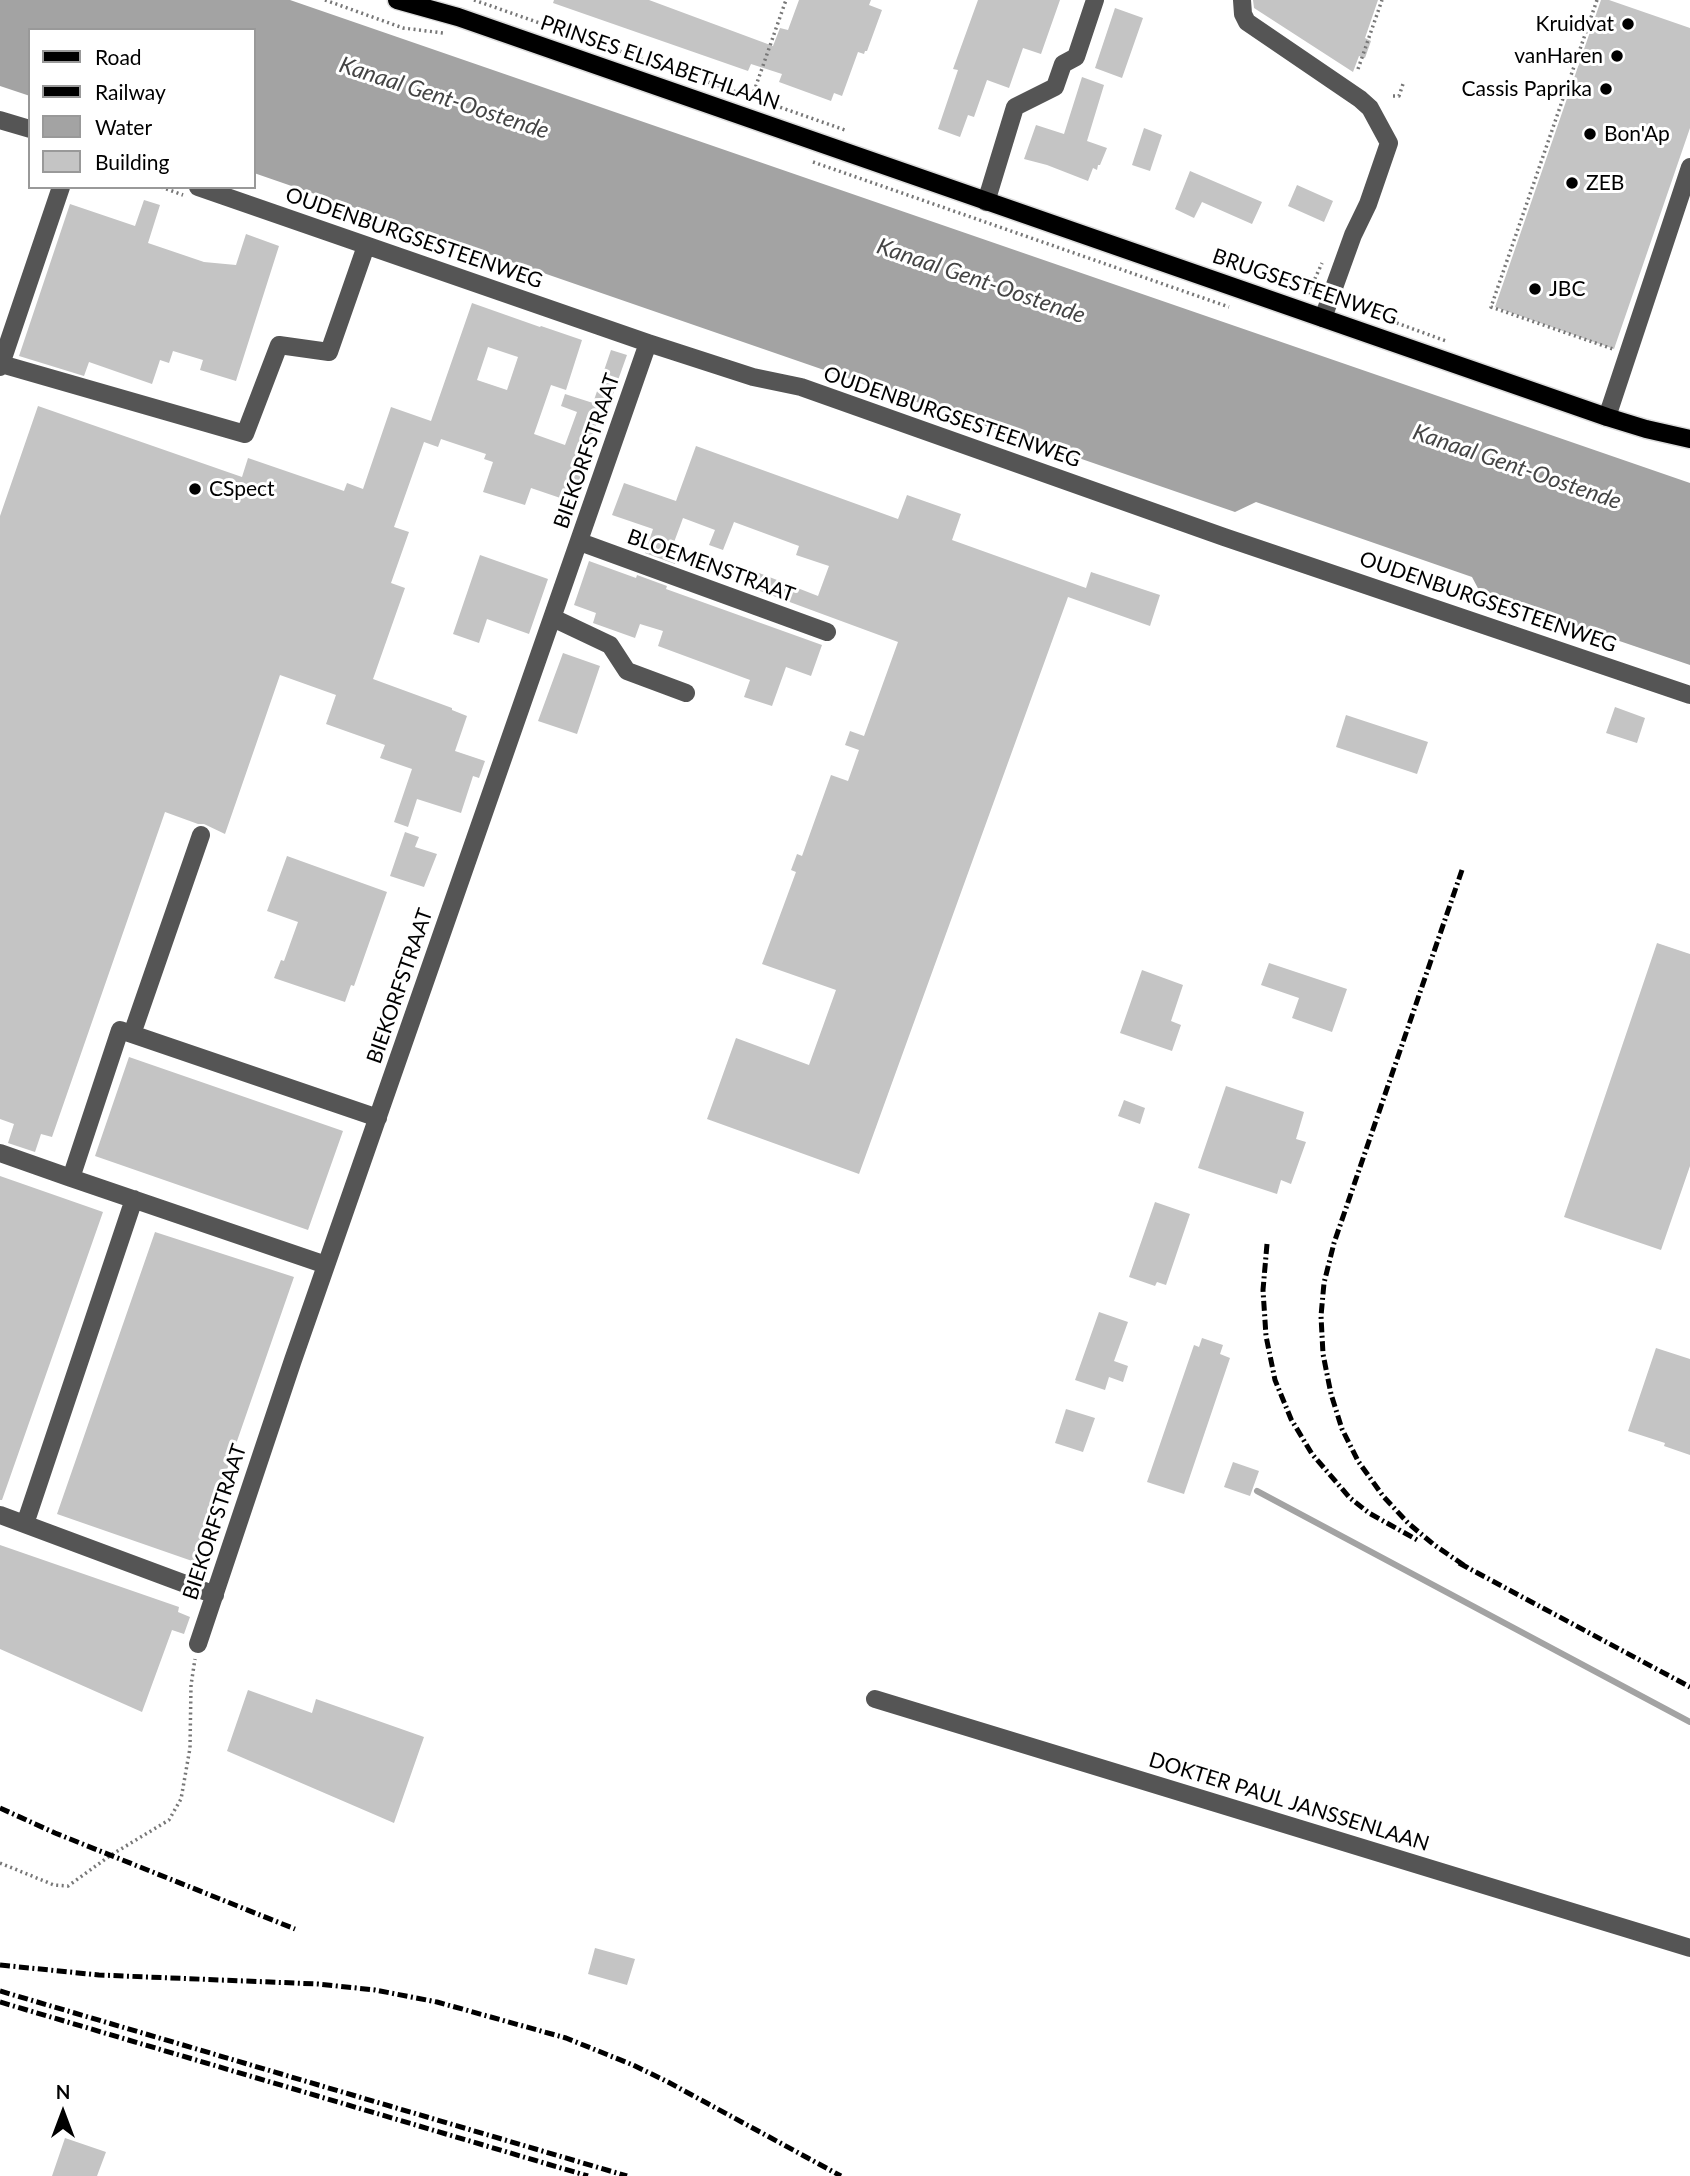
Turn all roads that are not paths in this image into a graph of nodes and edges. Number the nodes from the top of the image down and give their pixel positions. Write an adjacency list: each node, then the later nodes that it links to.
1 (397, 0): 7 (main road, PRINSES ELISABETHLAAN)
2 (1095, 0): 10 (street)
3 (1242, 0): 12 (street)
4 (0, 120): 5 (street)
5 (28, 128)
6 (1690, 167): 15 (street)
7 (906, 174): 10 (main road, BRUGSESTEENWEG)
8 (60, 189): 14 (street)
9 (204, 189): 11 (street, OUDENBURGSESTEENWEG)
10 (986, 202): 12 (main road, BRUGSESTEENWEG)
11 (366, 246): 13 (street, OUDENBURGSESTEENWEG); 14 (street)
12 (1324, 318): 15 (main road, BRUGSESTEENWEG)
13 (648, 344): 17 (street, BIEKORFSTRAAT); 21 (street, OUDENBURGSESTEENWEG)
14 (1, 365)
15 (1607, 417): 16 (main road, BRUGSESTEENWEG)
16 (1690, 439)
17 (580, 542): 18 (street, BIEKORFSTRAAT); 19 (street, BLOEMENSTRAAT)
18 (553, 618): 20 (street); 24 (street, BIEKORFSTRAAT)
19 (827, 632)
20 (686, 693)
21 (1690, 695)
22 (201, 835): 23 (street)
23 (132, 1034): 24 (street); 26 (street)
24 (378, 1118): 28 (street, BIEKORFSTRAAT)
25 (0, 1153): 26 (street)
26 (71, 1178): 27 (street)
27 (134, 1199): 28 (street); 30 (street)
28 (326, 1265): 31 (street, BIEKORFSTRAAT)
29 (0, 1515): 30 (street)
30 (25, 1524): 31 (street)
31 (215, 1595): 32 (street, BIEKORFSTRAAT)
32 (198, 1644)
33 (875, 1699): 34 (street, DOKTER PAUL JANSSENLAAN)
34 (1690, 1948)

